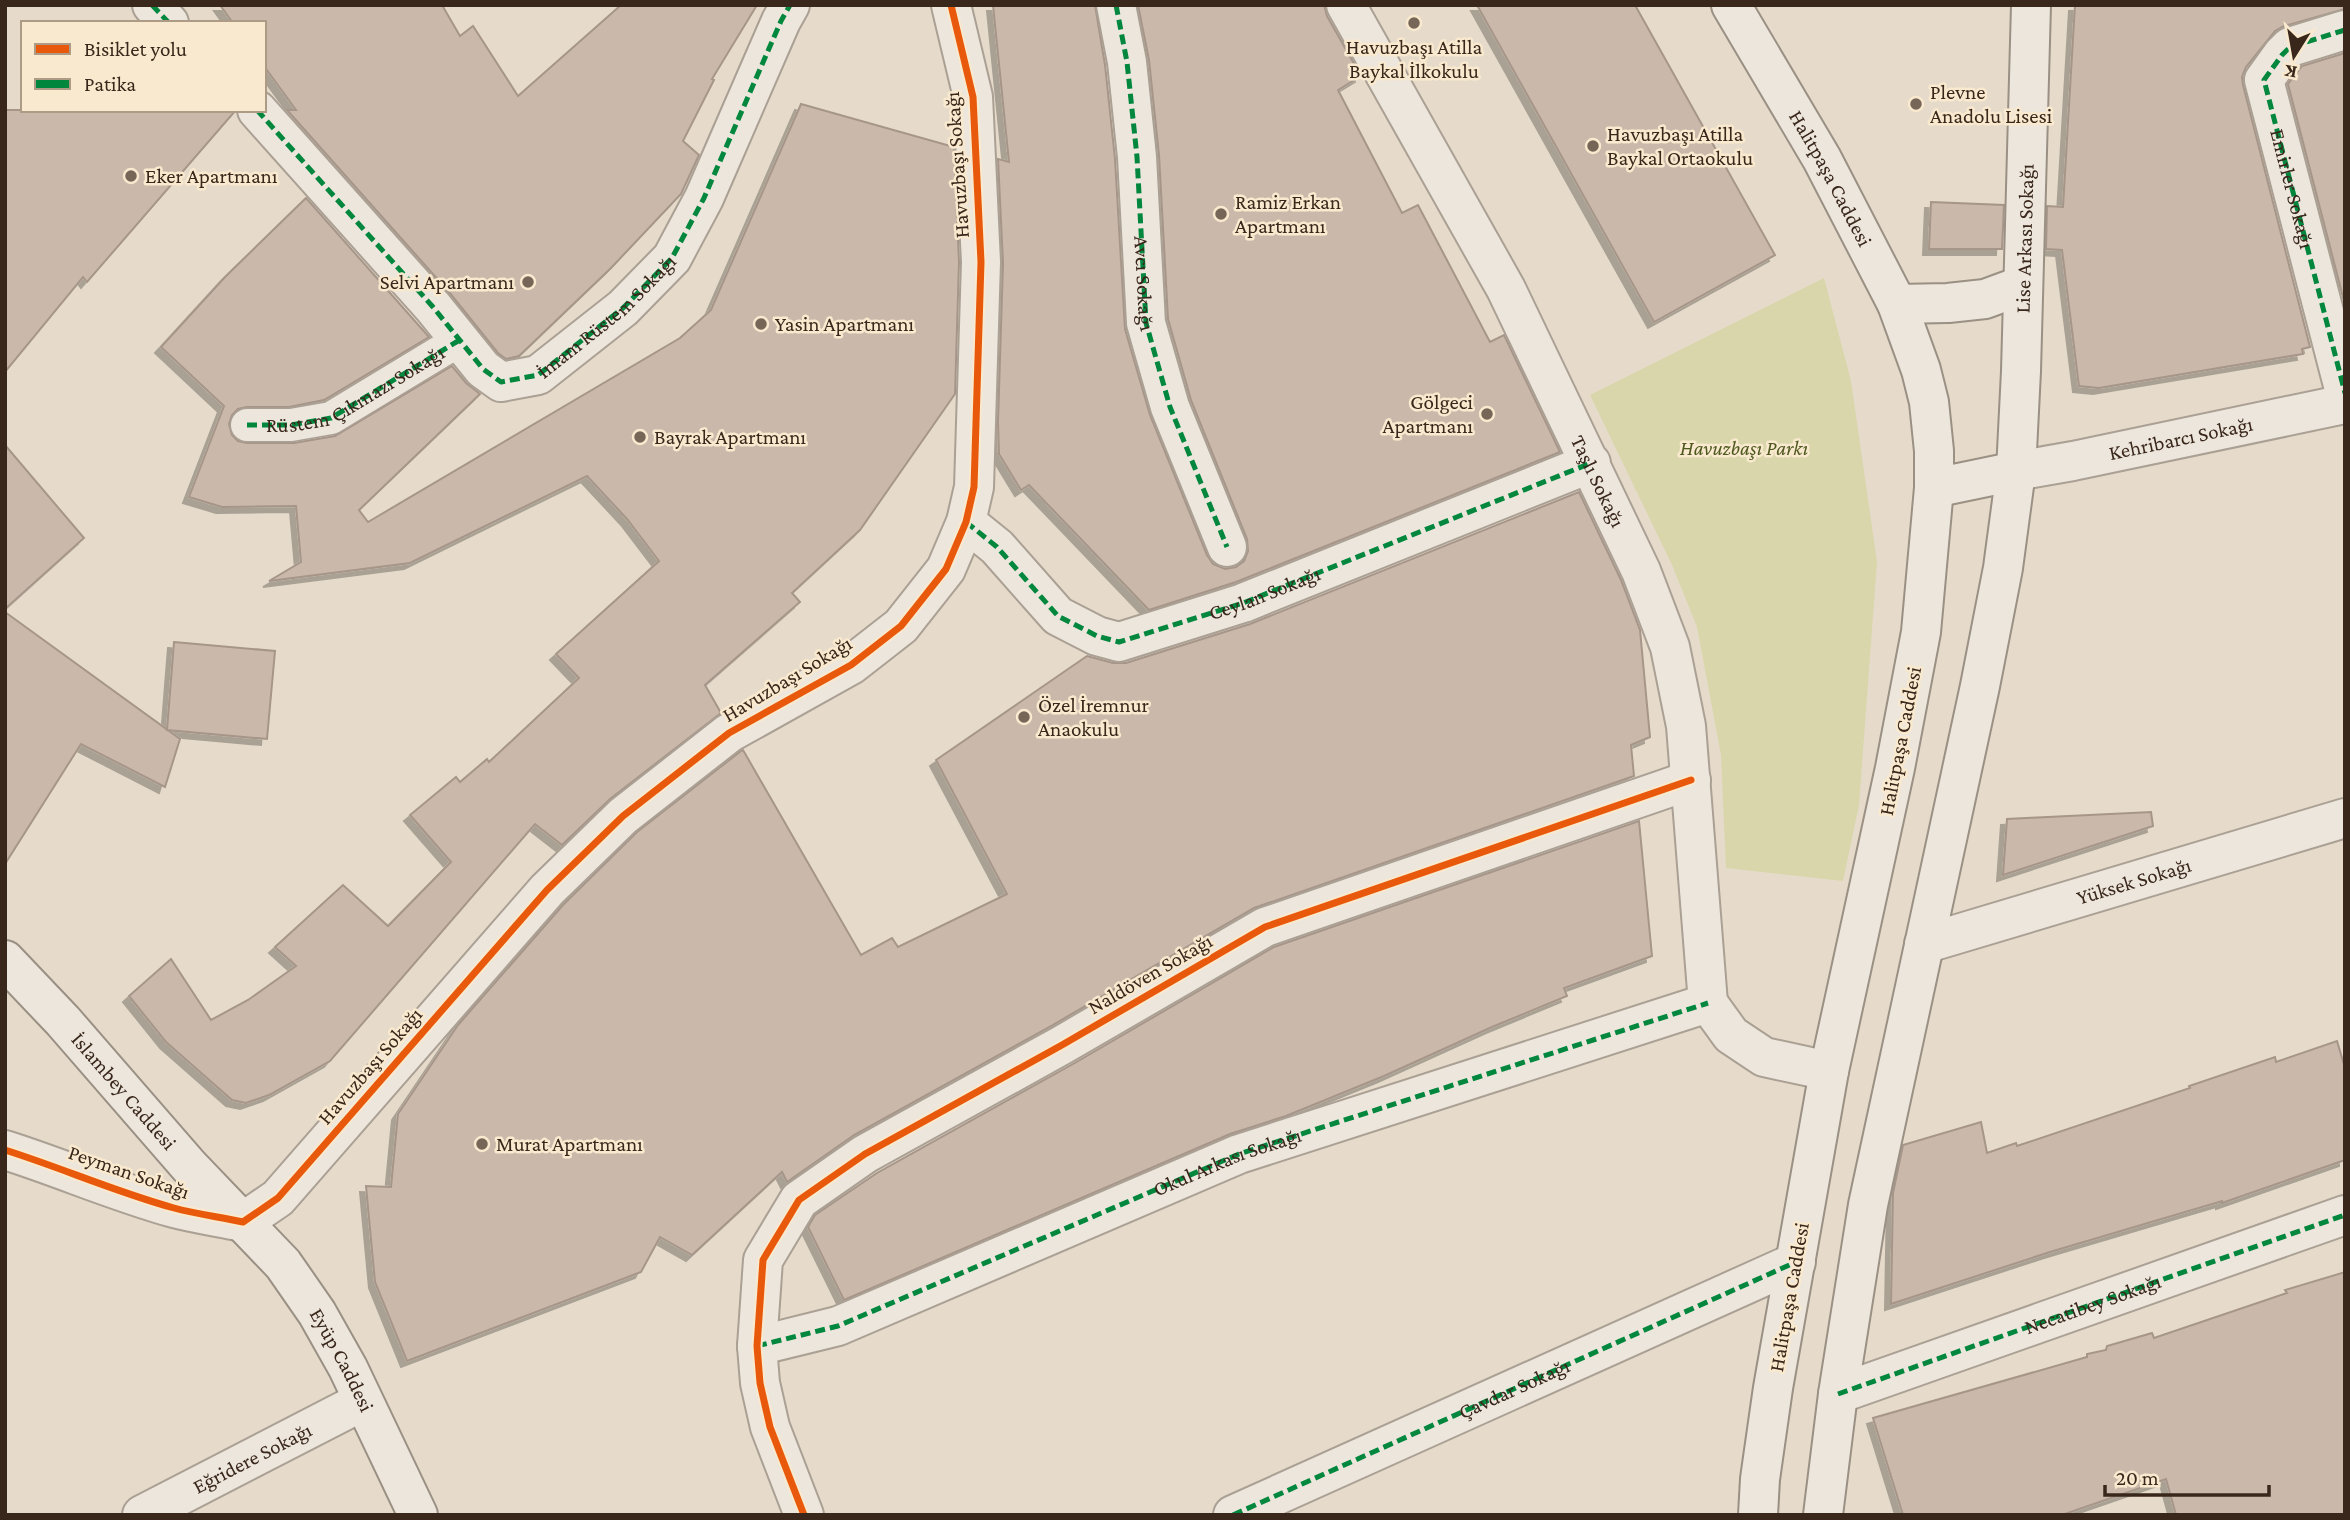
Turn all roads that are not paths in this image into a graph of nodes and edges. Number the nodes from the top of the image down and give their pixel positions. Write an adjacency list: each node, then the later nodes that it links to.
1 (152, 5): 8 (street)
2 (790, 5): 13 (street, İmam Rüstem Sokağı)
3 (951, 5): 20 (street, Havuzbaşı Sokağı)
4 (1116, 5): 21 (street, Avcı Sokağı)
5 (1346, 5): 17 (street, Taşlı Sokağı)
6 (1731, 5): 12 (street, Halitpaşa Caddesi)
7 (2031, 5): 11 (street, Lise Arkası Sokağı)
8 (167, 21)
9 (2345, 30): 14 (street, Emirler Sokağı)
10 (259, 112): 13 (street, İmam Rüstem Sokağı)
11 (2024, 285): 12 (street); 18 (street, Lise Arkası Sokağı)
12 (1897, 304): 19 (street, Halitpaşa Caddesi)
13 (458, 341): 16 (street, Rüstem Çıkmazı Sokağı)
14 (2345, 393)
15 (2345, 404): 18 (street, Kehribarcı Sokağı)
16 (247, 425)
17 (1591, 463): 20 (street, Ceylan Sokağı); 22 (street, Taşlı Sokağı)
18 (2015, 471): 19 (street, Kehribarcı Sokağı); 24 (street)
19 (1934, 488): 27 (street, Halitpaşa Caddesi)
20 (966, 522): 30 (street, Havuzbaşı Sokağı)
21 (1227, 547)
22 (1691, 780): 26 (street, Taşlı Sokağı); 32 (street, Naldöven Sokağı)
23 (2345, 818): 24 (street, Yüksek Sokağı)
24 (1924, 944): 33 (street)
25 (5, 960): 30 (street, İslambey Caddesi)
26 (1708, 1003): 27 (street); 32 (street, Okul Arkası Sokağı)
27 (1829, 1072): 31 (street, Halitpaşa Caddesi)
28 (5, 1150): 30 (street, Peyman Sokağı)
29 (2345, 1214): 33 (street, Necatibey Sokağı)
30 (243, 1222): 34 (street, Eyüp Caddesi)
31 (1796, 1262): 38 (street, Çavdar Sokağı); 39 (street, Halitpaşa Caddesi)
32 (757, 1346): 37 (street)
33 (1838, 1394): 40 (street)
34 (363, 1401): 35 (street, Eğridere Sokağı); 36 (street, Eyüp Caddesi)
35 (142, 1515)
36 (418, 1515)
37 (804, 1515)
38 (1233, 1515)
39 (1758, 1515)
40 (1823, 1515)

